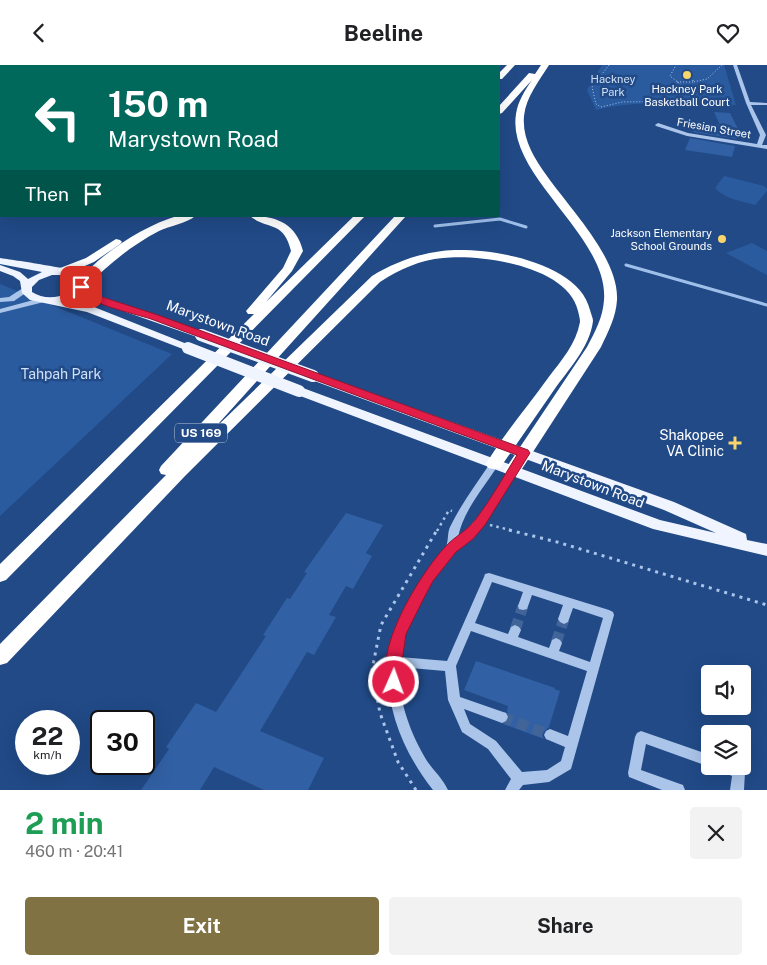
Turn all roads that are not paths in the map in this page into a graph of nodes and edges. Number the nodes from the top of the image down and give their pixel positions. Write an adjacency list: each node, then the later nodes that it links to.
1 (511, 65): 4 (highway)
2 (543, 65): 7 (highway); 26 (highway)
3 (734, 65): 5 (street)
4 (500, 76)
5 (748, 103): 6 (street); 9 (street)
6 (767, 104)
7 (500, 110)
8 (658, 125): 9 (street, Friesian Street)
9 (759, 146): 10 (street, Friesian Street)
10 (767, 147)
11 (159, 217): 18 (highway)
12 (187, 217): 19 (highway)
13 (258, 217): 24 (highway)
14 (359, 217): 24 (highway, US 169)
15 (400, 217): 37 (highway, US 169)
16 (0, 261): 18 (main road)
17 (0, 268): 20 (main road)
18 (60, 271): 19 (main road, Marystown Road); 20 (main road)
19 (82, 285): 22 (main road); 25 (main road, Marystown Road, bridge)
20 (27, 288): 21 (street); 22 (main road)
21 (0, 300)
22 (44, 300): 23 (street); 27 (main road, Marystown Road, bridge)
23 (0, 311)
24 (155, 421): 31 (highway, US 169)
25 (506, 446): 26 (main road, Marystown Road); 27 (highway); 38 (highway)
26 (524, 453): 28 (highway); 30 (main road, Marystown Road)
27 (494, 464): 28 (main road, Marystown Road); 29 (street)
28 (512, 471): 29 (street); 30 (main road, Marystown Road)
29 (451, 548): 39 (street)
30 (767, 549)
31 (0, 575)
32 (529, 590): 33 (street); 34 (street); 36 (street)
33 (569, 602): 35 (street); 41 (street)
34 (523, 606)
35 (564, 619)
36 (468, 625): 40 (street); 41 (street)
37 (0, 651)
38 (0, 657)
39 (394, 662): 40 (street); 49 (street)
40 (450, 666): 42 (street)
41 (594, 668): 45 (street)
42 (454, 700): 43 (street); 48 (street)
43 (502, 717)
44 (550, 735): 45 (street)
45 (572, 744): 48 (street)
46 (701, 758): 50 (street)
47 (739, 775): 51 (street)
48 (516, 784)
49 (441, 790)
50 (678, 790)
51 (737, 790)

